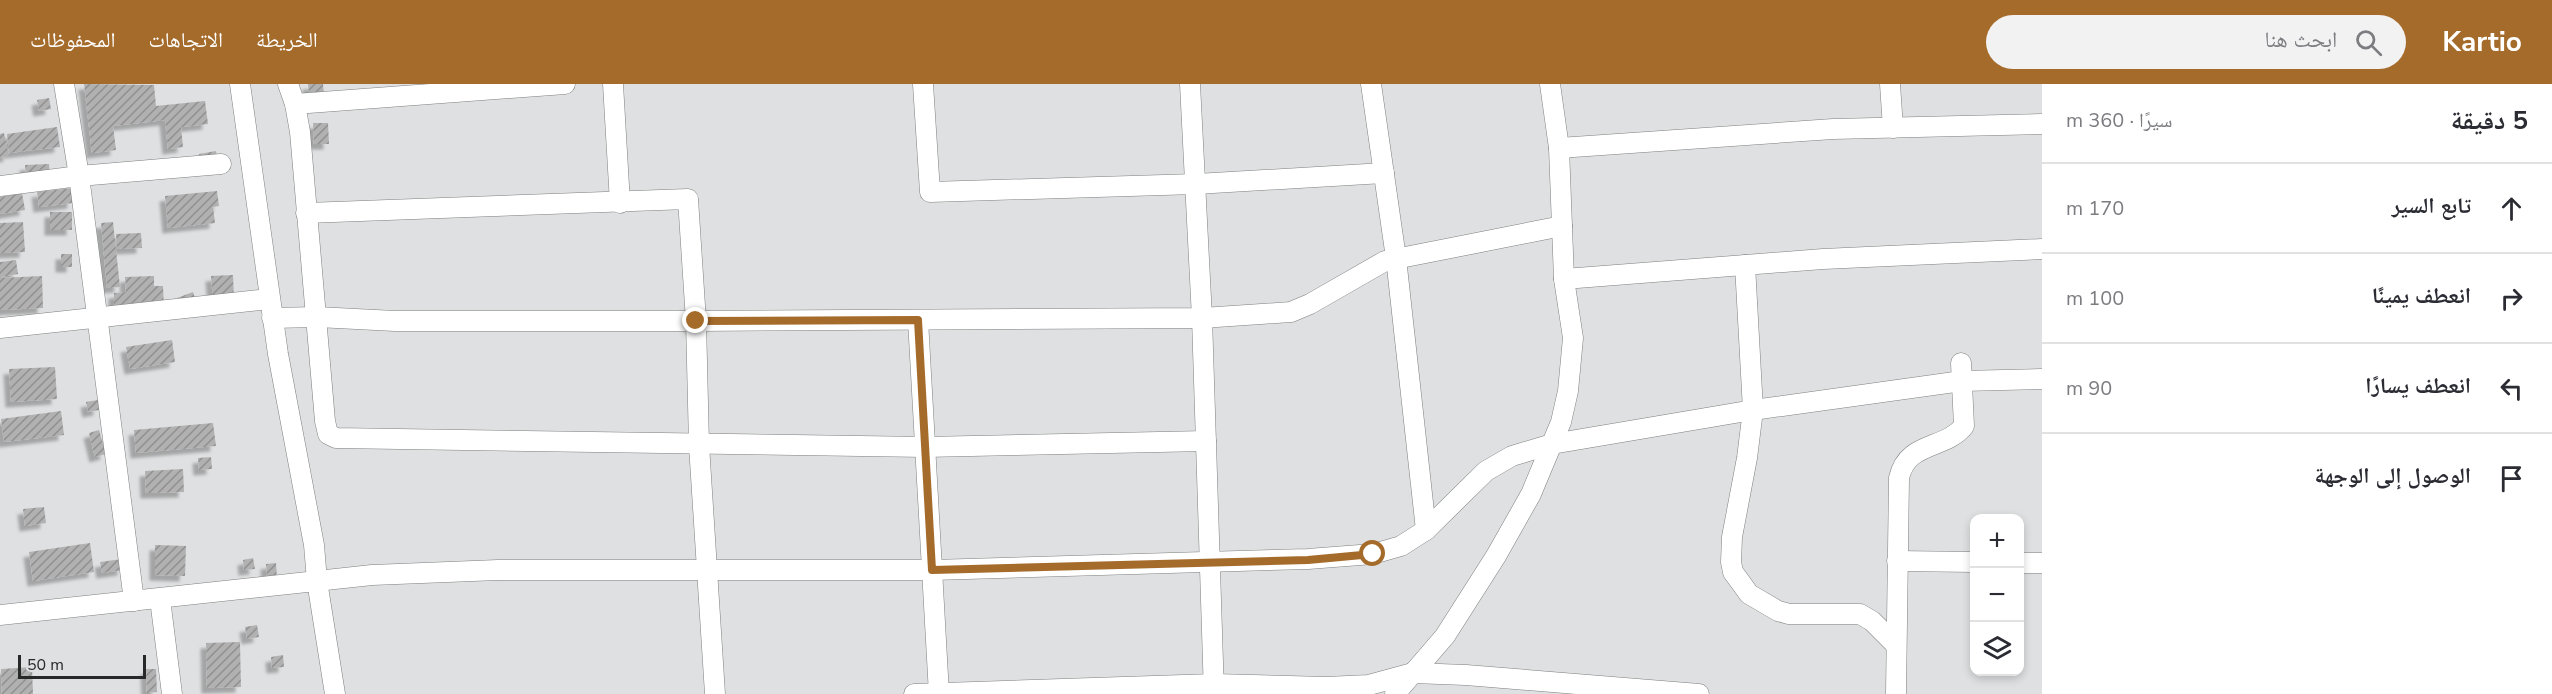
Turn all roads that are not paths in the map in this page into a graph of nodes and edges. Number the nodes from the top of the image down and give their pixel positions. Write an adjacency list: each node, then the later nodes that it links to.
1 (64, 84): 17 (street)
2 (288, 84): 11 (street)
3 (565, 84): 11 (street)
4 (614, 84): 20 (street)
5 (922, 84): 18 (street)
6 (1190, 84): 18 (street)
7 (1371, 84): 16 (street)
8 (1550, 84): 14 (street)
9 (1890, 84): 13 (street)
10 (246, 85): 27 (street)
11 (295, 104): 21 (street)
12 (2042, 123): 13 (street)
13 (1893, 128): 14 (street)
14 (1559, 148): 22 (street)
15 (221, 164): 17 (street)
16 (1384, 173): 18 (street); 24 (street)
17 (79, 176): 19 (street); 28 (street)
18 (1197, 184): 30 (street)
19 (0, 186)
20 (620, 203): 21 (street); 32 (street)
21 (306, 213): 29 (street)
22 (1562, 226): 24 (street); 26 (street)
23 (2042, 249): 25 (street)
24 (1396, 258): 30 (street); 41 (street)
25 (1745, 265): 26 (street); 36 (street)
26 (1564, 279): 38 (street)
27 (271, 309): 28 (street); 29 (street); 49 (street)
28 (95, 317): 33 (street); 51 (street)
29 (317, 317): 32 (street); 39 (street)
30 (1202, 318): 31 (street); 37 (street)
31 (918, 320): 32 (street); 40 (street)
32 (696, 321): 39 (street)
33 (0, 328)
34 (1961, 372): 35 (street); 36 (street); 42 (street)
35 (2042, 379)
36 (1753, 410): 38 (street); 53 (street)
37 (1206, 441): 40 (street); 43 (street)
38 (1552, 444): 41 (street); 54 (street)
39 (699, 445): 40 (street); 47 (street)
40 (925, 447): 48 (street)
41 (1426, 530): 43 (street)
42 (1897, 561): 44 (street); 53 (street)
43 (1209, 562): 48 (street); 56 (street)
44 (1970, 562)
45 (2024, 563): 46 (street)
46 (2042, 563)
47 (706, 568): 48 (street); 49 (street); 60 (street)
48 (932, 570): 57 (street)
49 (317, 581): 50 (street); 59 (street)
50 (160, 599): 51 (street); 58 (street)
51 (134, 601): 52 (street)
52 (0, 615)
53 (1895, 644): 64 (street)
54 (1413, 673): 55 (street); 56 (street); 62 (street)
55 (1486, 685): 63 (street)
56 (1214, 689): 57 (street)
57 (939, 693): 61 (street)
58 (172, 694)
59 (335, 694)
60 (715, 694)
61 (914, 694)
62 (1395, 694)
63 (1699, 694)
64 (1896, 694)

